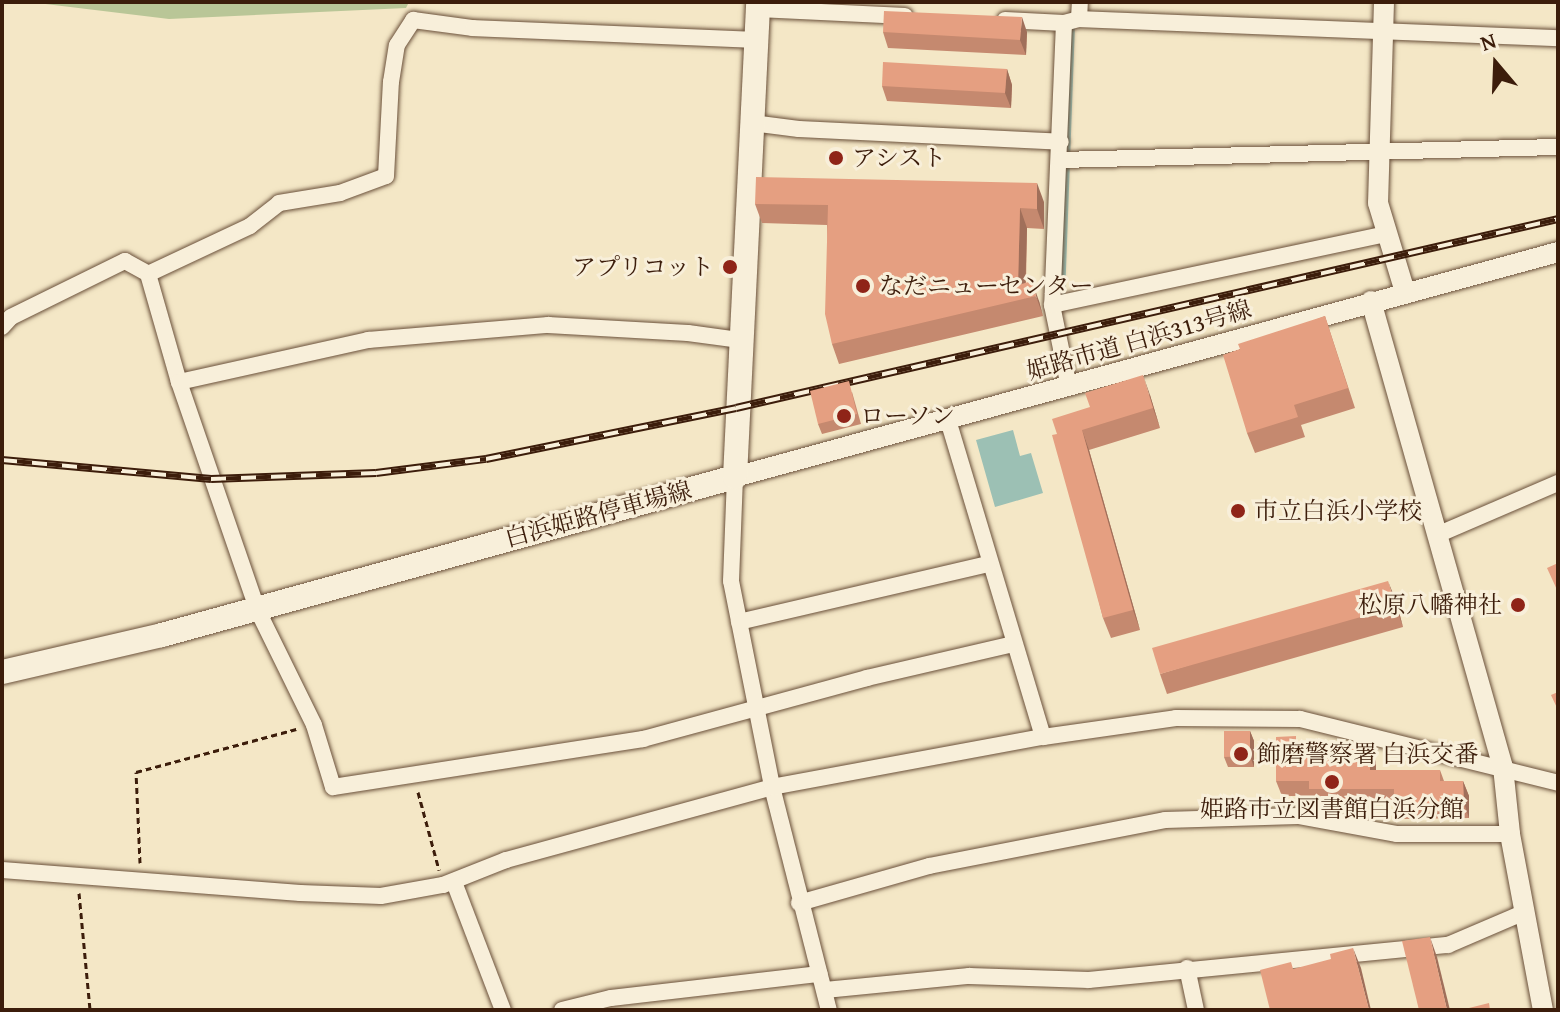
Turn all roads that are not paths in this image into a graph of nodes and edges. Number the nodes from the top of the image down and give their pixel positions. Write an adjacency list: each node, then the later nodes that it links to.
1 (1384, 2): 6 (street)
2 (758, 6): 4 (street); 8 (main road)
3 (1074, 15): 5 (street); 6 (street); 10 (street)
4 (926, 17)
5 (987, 20)
6 (1383, 32): 7 (street); 12 (street)
7 (1558, 38)
8 (755, 40): 9 (main road); 16 (street)
9 (752, 123): 10 (street); 21 (main road)
10 (1061, 142): 13 (street)
11 (1558, 147): 12 (street)
12 (1379, 153): 13 (street); 14 (street)
13 (1060, 160): 19 (street)
14 (1387, 234): 17 (street); 19 (street)
15 (1558, 252): 17 (street, 姫路市道 白浜313号線)
16 (148, 274): 20 (street); 22 (street)
17 (1405, 292): 18 (street, 姫路市道 白浜313号線)
18 (1371, 301): 23 (street, 姫路市道 白浜313号線); 27 (street)
19 (1052, 305): 23 (street)
20 (2, 327)
21 (739, 340): 22 (street); 25 (main road)
22 (179, 382): 29 (street)
23 (1069, 387): 24 (street, 姫路市道 白浜313号線)
24 (948, 420): 25 (street, 姫路市道 白浜313号線); 28 (street)
25 (735, 477): 29 (main road, 白浜姫路停車場線); 30 (street)
26 (1558, 483): 27 (street)
27 (1437, 535): 35 (street)
28 (988, 564): 30 (street); 31 (street)
29 (257, 609): 32 (main road, 白浜姫路停車場線); 33 (street)
30 (739, 622): 33 (street)
31 (1013, 644): 33 (street); 34 (street)
32 (2, 672)
33 (756, 709): 37 (street)
34 (1043, 737): 35 (street); 37 (street)
35 (1503, 767): 36 (street); 38 (street)
36 (1558, 783)
37 (772, 787): 40 (street); 41 (street)
38 (1510, 834): 41 (street); 42 (street)
39 (2, 870): 40 (street)
40 (449, 883): 45 (street)
41 (799, 903): 44 (street)
42 (1525, 912): 43 (street); 49 (street)
43 (1187, 968): 44 (street); 48 (street)
44 (823, 982): 46 (street); 47 (street)
45 (503, 1010)
46 (562, 1010)
47 (827, 1010)
48 (1196, 1010)
49 (1543, 1010)

